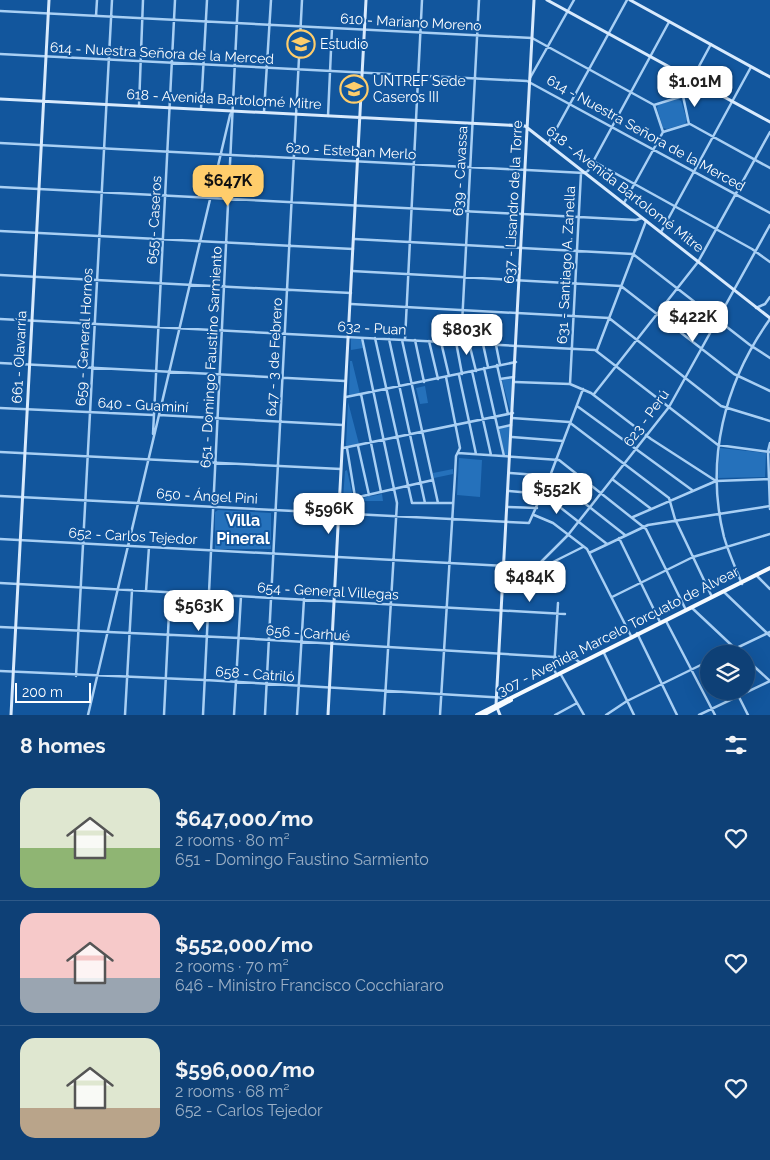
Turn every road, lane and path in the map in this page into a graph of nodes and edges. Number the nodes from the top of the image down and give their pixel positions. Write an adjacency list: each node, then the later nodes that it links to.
1 (49, 0): 19 (main road, 661 - Olavarría)
2 (97, 0): 20 (street)
3 (112, 0): 21 (street, 659 - General Hornos)
4 (143, 0): 22 (street)
5 (176, 0): 23 (street, 655 - Caseros)
6 (207, 0): 24 (street)
7 (238, 0): 26 (street, 651 - Domingo Faustino Sarmiento)
8 (271, 0): 27 (street)
9 (302, 0): 28 (street, 647 - 3 de Febrero)
10 (366, 0): 30 (main road)
11 (422, 0): 31 (street)
12 (479, 0): 33 (street, 639 - Cavassa)
13 (534, 0): 34 (main road, 637 - Lisandro de la Torre)
14 (546, 0): 18 (main road)
15 (574, 0): 18 (street)
16 (629, 0): 25 (main road); 32 (street)
17 (0, 11): 19 (street, 610 - Mariano Moreno)
18 (568, 11): 32 (main road); 36 (street)
19 (48, 13): 20 (street, 610 - Mariano Moreno); 38 (main road, 661 - Olavarría)
20 (96, 16): 21 (street, 610 - Mariano Moreno)
21 (111, 16): 22 (street, 610 - Mariano Moreno); 40 (street, 659 - General Hornos)
22 (142, 18): 23 (street, 610 - Mariano Moreno); 41 (street)
23 (174, 20): 24 (street, 610 - Mariano Moreno); 42 (street, 655 - Caseros)
24 (206, 21): 26 (street, 610 - Mariano Moreno); 43 (street)
25 (670, 22): 35 (main road); 39 (street, 631 - Santiago A. Zanella)
26 (237, 23): 27 (street, 610 - Mariano Moreno); 44 (street, 651 - Domingo Faustino Sarmiento)
27 (269, 24): 28 (street, 610 - Mariano Moreno); 46 (street)
28 (300, 26): 29 (street, 610 - Mariano Moreno); 48 (street, 647 - 3 de Febrero)
29 (332, 28): 30 (street, 610 - Mariano Moreno); 49 (street)
30 (364, 29): 31 (street, 610 - Mariano Moreno); 50 (main road)
31 (420, 32): 33 (street, 610 - Mariano Moreno); 51 (street)
32 (609, 34): 39 (main road); 47 (street)
33 (477, 35): 34 (street, 610 - Mariano Moreno); 53 (street, 639 - Cavassa)
34 (532, 38): 36 (street, 610 - Mariano Moreno); 55 (main road, 637 - Lisandro de la Torre)
35 (710, 44): 45 (main road); 54 (street)
36 (548, 46): 47 (street, 610 - Mariano Moreno); 55 (street)
37 (0, 54): 38 (street, 614 - Nuestra Señora de la Merced)
38 (46, 57): 40 (street, 614 - Nuestra Señora de la Merced); 60 (main road, 661 - Olavarría)
39 (650, 57): 54 (main road); 56 (street, 631 - Santiago A. Zanella)
40 (109, 60): 41 (street, 614 - Nuestra Señora de la Merced); 62 (street, 659 - General Hornos)
41 (141, 62): 42 (street, 614 - Nuestra Señora de la Merced); 64 (street)
42 (172, 64): 43 (street, 614 - Nuestra Señora de la Merced); 65 (street, 655 - Caseros)
43 (204, 65): 44 (street, 614 - Nuestra Señora de la Merced); 66 (street)
44 (235, 66): 46 (street, 614 - Nuestra Señora de la Merced); 67 (street, 651 - Domingo Faustino Sarmiento)
45 (752, 67): 52 (main road); 59 (street)
46 (267, 68): 48 (street, 614 - Nuestra Señora de la Merced); 68 (street)
47 (590, 69): 56 (street, 610 - Mariano Moreno); 61 (street)
48 (298, 70): 49 (street, 614 - Nuestra Señora de la Merced); 69 (street, 647 - 3 de Febrero)
49 (330, 71): 50 (street, 614 - Nuestra Señora de la Merced); 70 (street)
50 (363, 73): 51 (street, 614 - Nuestra Señora de la Merced); 71 (main road)
51 (419, 76): 53 (street, 614 - Nuestra Señora de la Merced); 72 (street)
52 (770, 77)
53 (475, 78): 55 (street, 614 - Nuestra Señora de la Merced); 74 (street, 639 - Cavassa)
54 (692, 79): 57 (street); 59 (main road)
55 (530, 80): 61 (street, 614 - Nuestra Señora de la Merced); 77 (main road, 637 - Lisandro de la Torre)
56 (632, 92): 63 (street, 610 - Mariano Moreno); 76 (street, 631 - Santiago A. Zanella)
57 (683, 96): 63 (street); 75 (street)
58 (0, 99): 60 (main road, 618 - Avenida Bartolomé Mitre)
59 (732, 101): 73 (main road); 80 (street)
60 (44, 102): 62 (main road, 618 - Avenida Bartolomé Mitre); 83 (main road, 661 - Olavarría)
61 (570, 104): 76 (street, 614 - Nuestra Señora de la Merced); 82 (street)
62 (106, 105): 64 (main road, 618 - Avenida Bartolomé Mitre); 84 (street, 659 - General Hornos)
63 (654, 105): 78 (street)
64 (138, 106): 65 (main road, 618 - Avenida Bartolomé Mitre)
65 (170, 108): 66 (main road, 618 - Avenida Bartolomé Mitre); 86 (street, 655 - Caseros)
66 (201, 109): 67 (main road, 618 - Avenida Bartolomé Mitre)
67 (233, 111): 68 (main road, 618 - Avenida Bartolomé Mitre); 87 (street); 88 (street, 651 - Domingo Faustino Sarmiento)
68 (264, 112): 69 (main road, 618 - Avenida Bartolomé Mitre)
69 (296, 114): 70 (main road, 618 - Avenida Bartolomé Mitre); 89 (street, 647 - 3 de Febrero)
70 (328, 116): 71 (main road, 618 - Avenida Bartolomé Mitre)
71 (360, 117): 72 (main road, 618 - Avenida Bartolomé Mitre); 92 (main road)
72 (417, 120): 74 (main road, 618 - Avenida Bartolomé Mitre); 93 (street)
73 (770, 122)
74 (472, 123): 77 (main road, 618 - Avenida Bartolomé Mitre); 94 (street, 639 - Cavassa)
75 (689, 124): 78 (street); 80 (street)
76 (612, 126): 85 (street, 614 - Nuestra Señora de la Merced); 91 (street, 631 - Santiago A. Zanella)
77 (528, 127): 82 (main road, 618 - Avenida Bartolomé Mitre); 96 (main road, 637 - Lisandro de la Torre)
78 (663, 132): 85 (street)
79 (770, 132): 90 (street)
80 (714, 136): 90 (street); 97 (street)
81 (0, 143): 83 (street, 620 - Esteban Merlo)
82 (548, 144): 98 (main road, 618 - Avenida Bartolomé Mitre)
83 (42, 146): 84 (street, 620 - Esteban Merlo); 101 (main road, 661 - Olavarría)
84 (104, 149): 86 (street, 620 - Esteban Merlo); 102 (street, 659 - General Hornos)
85 (653, 149): 97 (street, 614 - Nuestra Señora de la Merced); 99 (street)
86 (167, 152): 87 (street, 620 - Esteban Merlo); 104 (street, 655 - Caseros)
87 (220, 154): 88 (street, 620 - Esteban Merlo); 105 (street)
88 (232, 155): 89 (street, 620 - Esteban Merlo); 106 (street, 651 - Domingo Faustino Sarmiento)
89 (294, 158): 92 (street, 620 - Esteban Merlo); 107 (street, 647 - 3 de Febrero)
90 (755, 159): 95 (street); 103 (street)
91 (593, 161): 98 (street, 631 - Santiago A. Zanella); 99 (street)
92 (358, 162): 93 (street, 620 - Esteban Merlo); 109 (main road)
93 (414, 164): 94 (street, 620 - Esteban Merlo); 111 (street)
94 (470, 167): 96 (street, 620 - Esteban Merlo); 112 (street, 639 - Cavassa)
95 (770, 168)
96 (525, 170): 98 (street, 620 - Esteban Merlo); 114 (main road, 637 - Lisandro de la Torre)
97 (694, 172): 103 (street, 614 - Nuestra Señora de la Merced); 110 (street)
98 (584, 173): 108 (main road, 618 - Avenida Bartolomé Mitre); 115 (street, 631 - Santiago A. Zanella)
99 (634, 183): 108 (street); 110 (street)
100 (0, 187): 101 (street)
101 (39, 189): 102 (street); 122 (main road, 661 - Olavarría)
102 (102, 192): 104 (street); 123 (street, 659 - General Hornos)
103 (736, 194): 113 (street, 614 - Nuestra Señora de la Merced); 119 (street)
104 (165, 196): 105 (street); 125 (street, 655 - Caseros)
105 (210, 198): 106 (street); 126 (street)
106 (229, 199): 107 (street); 127 (street, 651 - Domingo Faustino Sarmiento)
107 (292, 202): 109 (street); 130 (street, 647 - 3 de Febrero)
108 (624, 203): 116 (main road, 618 - Avenida Bartolomé Mitre)
109 (356, 206): 111 (street); 124 (main road)
110 (676, 206): 119 (street); 121 (street)
111 (412, 208): 112 (street); 128 (street)
112 (468, 211): 114 (street); 129 (street, 639 - Cavassa)
113 (770, 213)
114 (523, 214): 115 (street); 131 (main road, 637 - Lisandro de la Torre)
115 (579, 217): 116 (street); 133 (street, 631 - Santiago A. Zanella)
116 (642, 218): 117 (main road, 618 - Avenida Bartolomé Mitre)
117 (646, 221): 121 (main road, 618 - Avenida Bartolomé Mitre); 135 (street)
118 (770, 225): 134 (street, 623 - Perú)
119 (716, 229): 134 (street); 136 (street)
120 (0, 231): 122 (street)
121 (661, 232): 136 (main road, 618 - Avenida Bartolomé Mitre)
122 (37, 234): 123 (street); 141 (main road, 661 - Olavarría)
123 (100, 237): 125 (street); 143 (street, 659 - General Hornos)
124 (354, 239): 128 (street); 132 (main road)
125 (163, 240): 126 (street); 145 (street, 655 - Caseros)
126 (200, 241): 127 (street); 147 (street)
127 (227, 242): 130 (street); 148 (street, 651 - Domingo Faustino Sarmiento)
128 (410, 242): 129 (street); 139 (street)
129 (466, 245): 131 (street); 142 (street, 639 - Cavassa)
130 (290, 246): 132 (street); 151 (street, 647 - 3 de Febrero)
131 (521, 248): 133 (street); 144 (main road, 637 - Lisandro de la Torre)
132 (354, 249): 138 (main road)
133 (577, 250): 135 (street); 146 (street, 631 - Santiago A. Zanella)
134 (754, 250): 137 (street); 152 (street, 623 - Perú)
135 (633, 254): 149 (street); 150 (street)
136 (698, 262): 150 (street); 152 (main road, 618 - Avenida Bartolomé Mitre)
137 (770, 262)
138 (352, 272): 139 (street); 153 (main road)
139 (409, 274): 142 (street); 158 (street)
140 (0, 275): 141 (street)
141 (34, 277): 143 (street); 168 (main road, 661 - Olavarría)
142 (464, 277): 144 (street); 160 (street, 639 - Cavassa)
143 (97, 280): 145 (street); 169 (street, 659 - General Hornos)
144 (520, 280): 146 (street); 161 (main road, 637 - Lisandro de la Torre)
145 (160, 283): 147 (street); 170 (street, 655 - Caseros)
146 (575, 283): 149 (street); 163 (street, 631 - Santiago A. Zanella)
147 (190, 285): 148 (street); 171 (street)
148 (225, 286): 151 (street); 172 (street, 651 - Domingo Faustino Sarmiento)
149 (621, 286): 162 (street); 164 (street)
150 (678, 288): 162 (street); 166 (street)
151 (288, 290): 153 (street); 173 (street, 647 - 3 de Febrero)
152 (733, 290): 159 (main road, 618 - Avenida Bartolomé Mitre); 166 (street, 623 - Perú)
153 (351, 294): 155 (main road)
154 (770, 297): 156 (street)
155 (350, 304): 158 (street); 174 (main road)
156 (765, 304): 157 (street); 159 (street)
157 (770, 304)
158 (407, 307): 160 (street); 178 (street)
159 (756, 308): 167 (main road, 618 - Avenida Bartolomé Mitre)
160 (462, 310): 161 (street); 184 (street, 639 - Cavassa)
161 (518, 313): 163 (street); 188 (main road, 637 - Lisandro de la Torre)
162 (658, 314): 180 (street); 191 (street)
163 (574, 316): 164 (street); 190 (street, 631 - Santiago A. Zanella)
164 (609, 318): 180 (street); 192 (street)
165 (0, 319): 168 (street, 632 - Puan)
166 (717, 319): 189 (street); 191 (street, 623 - Perú)
167 (770, 319): 189 (street)
168 (32, 321): 169 (street, 632 - Puan); 196 (main road, 661 - Olavarría)
169 (95, 324): 170 (street, 632 - Puan); 200 (street, 659 - General Hornos)
170 (158, 327): 171 (street, 632 - Puan); 201 (street, 655 - Caseros)
171 (180, 328): 172 (street, 632 - Puan); 203 (street)
172 (222, 330): 173 (street, 632 - Puan); 205 (street, 651 - Domingo Faustino Sarmiento)
173 (285, 333): 174 (street, 632 - Puan); 209 (street, 647 - 3 de Febrero)
174 (349, 337): 175 (street, 632 - Puan); 213 (main road)
175 (362, 338): 176 (street, 632 - Puan); 222 (street)
176 (375, 338): 177 (street, 632 - Puan); 219 (street)
177 (388, 339): 178 (street, 632 - Puan); 218 (street)
178 (404, 340): 179 (street, 632 - Puan); 216 (street)
179 (415, 340): 181 (street, 632 - Puan); 214 (street)
180 (638, 340): 198 (street); 210 (street)
181 (428, 341): 182 (street, 632 - Puan); 211 (street)
182 (441, 342): 183 (street, 632 - Puan); 208 (street)
183 (456, 342): 184 (street, 632 - Puan); 204 (street)
184 (461, 343): 185 (street, 632 - Puan)
185 (469, 343): 186 (street, 632 - Puan); 202 (street)
186 (483, 344): 187 (street, 632 - Puan); 199 (street)
187 (496, 344): 188 (street, 632 - Puan); 197 (street)
188 (516, 345): 190 (street, 632 - Puan); 194 (main road, 637 - Lisandro de la Torre)
189 (752, 347): 193 (street); 207 (street)
190 (572, 348): 192 (street, 632 - Puan); 217 (street, 631 - Santiago A. Zanella)
191 (701, 348): 207 (street); 210 (street, 623 - Perú)
192 (597, 350): 198 (street)
193 (770, 358)
194 (516, 362): 197 (street); 206 (main road, 637 - Lisandro de la Torre)
195 (0, 363): 196 (street)
196 (30, 365): 200 (street); 230 (main road, 661 - Olavarría)
197 (499, 365): 199 (street); 212 (street)
198 (617, 366): 224 (street); 227 (street)
199 (486, 367): 202 (street); 236 (street)
200 (92, 368): 201 (street); 231 (street, 659 - General Hornos)
201 (155, 371): 203 (street); 234 (street, 655 - Caseros)
202 (474, 371): 204 (street); 239 (street)
203 (169, 372): 205 (street); 235 (street)
204 (460, 374): 208 (street); 242 (street)
205 (220, 375): 209 (street); 237 (street, 651 - Domingo Faustino Sarmiento)
206 (515, 376): 212 (street); 215 (main road, 637 - Lisandro de la Torre)
207 (737, 376): 221 (street); 229 (street)
208 (448, 377): 211 (street); 246 (street)
209 (283, 378): 213 (street); 240 (street, 647 - 3 de Febrero)
210 (685, 378): 227 (street, 623 - Perú); 229 (street)
211 (438, 379): 214 (street)
212 (500, 379): 233 (street)
213 (347, 381): 225 (main road)
214 (424, 382): 216 (street)
215 (514, 382): 217 (street); 232 (main road, 637 - Lisandro de la Torre)
216 (412, 384): 218 (street); 248 (street)
217 (570, 384): 220 (street)
218 (399, 387): 219 (street); 249 (street)
219 (386, 389): 222 (street); 252 (street)
220 (583, 389): 224 (street); 226 (street)
221 (770, 391)
222 (374, 392): 223 (street); 254 (street)
223 (361, 394): 225 (street); 256 (street)
224 (594, 394): 250 (street)
225 (346, 397): 245 (main road)
226 (577, 406): 244 (street); 261 (street)
227 (669, 407): 250 (street, 623 - Perú); 258 (street)
228 (0, 408): 230 (street, 640 - Guaminí)
229 (725, 408): 241 (street); 258 (street)
230 (27, 409): 231 (street, 640 - Guaminí); 264 (main road, 661 - Olavarría)
231 (90, 412): 234 (street, 640 - Guaminí); 268 (street, 659 - General Hornos)
232 (513, 413): 233 (street); 238 (main road, 637 - Lisandro de la Torre)
233 (508, 414): 236 (street)
234 (154, 415): 235 (street, 640 - Guaminí); 253 (street, 655 - Caseros)
235 (159, 415): 237 (street, 640 - Guaminí); 253 (street)
236 (496, 416): 239 (street); 247 (street)
237 (218, 418): 240 (street, 640 - Guaminí); 273 (street, 651 - Domingo Faustino Sarmiento)
238 (512, 418): 243 (main road, 637 - Lisandro de la Torre); 244 (street)
239 (483, 420): 242 (street); 267 (street)
240 (281, 421): 245 (street, 640 - Guaminí); 274 (street, 647 - 3 de Febrero)
241 (770, 422)
242 (470, 423): 246 (street); 266 (street)
243 (512, 424): 247 (street); 251 (main road, 637 - Lisandro de la Torre)
244 (570, 424): 255 (street); 275 (street)
245 (344, 425): 260 (main road)
246 (456, 426): 248 (street); 265 (street)
247 (498, 428): 269 (street)
248 (423, 433): 249 (street); 281 (street)
249 (410, 435): 252 (street); 283 (street)
250 (646, 436): 261 (street, 623 - Perú); 282 (street)
251 (512, 437): 255 (street); 270 (main road, 637 - Lisandro de la Torre)
252 (397, 438): 254 (street); 284 (street)
253 (152, 440): 271 (street)
254 (384, 440): 256 (street); 285 (street)
255 (563, 441): 272 (street)
256 (371, 443): 259 (street); 287 (street)
257 (770, 443): 263 (street)
258 (718, 445): 263 (street); 282 (street)
259 (358, 446): 260 (street); 291 (street)
260 (345, 448): 276 (main road); 294 (street)
261 (635, 450): 275 (street, 623 - Perú); 286 (street)
262 (0, 452): 264 (street)
263 (769, 452): 280 (street)
264 (25, 453): 268 (street); 293 (main road, 661 - Olavarría)
265 (458, 453): 266 (street); 301 (street)
266 (476, 454): 267 (street)
267 (491, 455): 269 (street)
268 (88, 456): 271 (street); 296 (street, 659 - General Hornos)
269 (504, 456): 270 (street)
270 (511, 456): 272 (street); 277 (main road, 637 - Lisandro de la Torre)
271 (148, 459): 273 (street); 298 (street)
272 (556, 459): 278 (street); 289 (street)
273 (216, 462): 274 (street); 302 (street, 651 - Domingo Faustino Sarmiento)
274 (279, 465): 276 (street); 308 (street, 647 - 3 de Febrero)
275 (623, 465): 279 (street, 623 - Perú); 295 (street)
276 (342, 470): 297 (main road)
277 (510, 473): 278 (street); 288 (main road, 637 - Lisandro de la Torre)
278 (550, 476): 290 (street); 303 (street)
279 (612, 479): 289 (street, 623 - Perú); 307 (street)
280 (769, 479): 282 (street); 305 (street)
281 (433, 480): 283 (street); 300 (street)
282 (716, 481): 286 (street); 310 (street)
283 (420, 483): 284 (street); 299 (street)
284 (407, 486): 285 (street); 299 (street)
285 (394, 489): 287 (street); 312 (street)
286 (692, 490): 295 (street)
287 (382, 492): 291 (street)
288 (509, 492): 290 (street); 304 (main road, 637 - Lisandro de la Torre)
289 (600, 493): 303 (street, 623 - Perú); 313 (street)
290 (543, 494): 306 (street); 315 (street)
291 (369, 495): 294 (street)
292 (0, 496): 293 (street, 650 - Ángel Pini)
293 (22, 497): 296 (street, 650 - Ángel Pini); 324 (main road, 661 - Olavarría)
294 (355, 497): 297 (street)
295 (670, 499): 307 (street); 316 (street)
296 (86, 500): 298 (street, 650 - Ángel Pini); 325 (street, 659 - General Hornos)
297 (341, 501): 309 (main road)
298 (138, 502): 302 (street, 650 - Ángel Pini); 327 (street)
299 (425, 503): 300 (street)
300 (438, 503): 301 (street)
301 (453, 503): 314 (street)
302 (214, 506): 308 (street, 650 - Ángel Pini); 331 (street, 651 - Domingo Faustino Sarmiento)
303 (590, 506): 315 (street, 623 - Perú); 321 (street)
304 (508, 507): 306 (street); 317 (main road, 637 - Lisandro de la Torre)
305 (770, 507): 310 (street)
306 (537, 508): 311 (street)
307 (650, 508): 313 (street)
308 (277, 510): 309 (street, 650 - Ángel Pini); 333 (street, 647 - 3 de Febrero)
309 (340, 513): 312 (street, 650 - Ángel Pini); 334 (main road)
310 (720, 514): 316 (street); 328 (street)
311 (534, 515): 317 (street, 650 - Ángel Pini); 320 (street)
312 (397, 516): 314 (street, 650 - Ángel Pini); 336 (street)
313 (632, 517): 318 (street)
314 (452, 519): 317 (street, 650 - Ángel Pini); 337 (street)
315 (578, 521): 320 (street, 623 - Perú); 326 (street)
316 (676, 521): 318 (street); 335 (street)
317 (507, 522): 339 (main road, 637 - Lisandro de la Torre)
318 (644, 526): 321 (street); 340 (street)
319 (770, 534): 328 (street)
320 (568, 535): 330 (street); 338 (street, 623 - Perú)
321 (625, 535): 322 (street)
322 (619, 538): 326 (street); 343 (street)
323 (0, 540): 324 (street, 652 - Carlos Tejedor)
324 (20, 540): 325 (street, 652 - Carlos Tejedor); 346 (main road, 661 - Olavarría)
325 (83, 544): 327 (street, 652 - Carlos Tejedor); 347 (street, 659 - General Hornos)
326 (607, 544): 332 (street)
327 (127, 546): 329 (street, 652 - Carlos Tejedor); 349 (street)
328 (727, 546): 335 (street); 345 (street)
329 (149, 547): 331 (street, 652 - Carlos Tejedor); 351 (street)
330 (583, 548): 332 (street); 339 (street, 652 - Carlos Tejedor)
331 (211, 550): 333 (street, 652 - Carlos Tejedor); 354 (street, 651 - Domingo Faustino Sarmiento)
332 (589, 553): 356 (street)
333 (275, 554): 334 (street, 652 - Carlos Tejedor); 357 (street, 647 - 3 de Febrero)
334 (337, 557): 336 (street, 652 - Carlos Tejedor); 360 (main road)
335 (693, 557): 340 (street); 358 (street)
336 (394, 560): 337 (street, 652 - Carlos Tejedor); 361 (street)
337 (449, 563): 339 (street, 652 - Carlos Tejedor); 363 (street)
338 (539, 564)
339 (505, 566): 365 (main road, 637 - Lisandro de la Torre)
340 (667, 569): 343 (street); 366 (street)
341 (770, 569): 342 (main road, 307 - Avenida Marcelo Torcuato de Alvear)
342 (757, 576): 345 (main road, 307 - Avenida Marcelo Torcuato de Alvear); 348 (street)
343 (641, 582): 356 (street); 370 (street)
344 (0, 583): 346 (street, 654 - General Villegas)
345 (741, 583): 353 (main road, 307 - Avenida Marcelo Torcuato de Alvear)
346 (18, 584): 347 (street, 654 - General Villegas); 372 (main road, 661 - Olavarría)
347 (81, 588): 349 (street, 654 - General Villegas); 373 (street, 659 - General Hornos)
348 (770, 589)
349 (117, 590): 350 (street, 654 - General Villegas); 374 (street)
350 (132, 590): 351 (street, 654 - General Villegas); 375 (street)
351 (146, 591): 352 (street, 654 - General Villegas)
352 (170, 592): 354 (street, 654 - General Villegas); 378 (street)
353 (724, 592): 358 (main road, 307 - Avenida Marcelo Torcuato de Alvear); 377 (street)
354 (209, 594): 355 (street, 654 - General Villegas); 379 (street, 651 - Domingo Faustino Sarmiento)
355 (241, 596): 357 (street, 654 - General Villegas); 380 (street)
356 (612, 597): 381 (street)
357 (273, 598): 359 (street, 654 - General Villegas); 382 (street, 647 - 3 de Febrero)
358 (712, 598): 364 (main road, 307 - Avenida Marcelo Torcuato de Alvear)
359 (304, 599): 360 (street, 654 - General Villegas); 383 (street)
360 (335, 601): 361 (street, 654 - General Villegas); 384 (main road)
361 (391, 604): 363 (street, 654 - General Villegas); 387 (street)
362 (558, 604): 367 (street)
363 (447, 607): 365 (street, 654 - General Villegas); 388 (street)
364 (691, 608): 366 (main road, 307 - Avenida Marcelo Torcuato de Alvear); 385 (street)
365 (502, 610): 367 (street, 654 - General Villegas); 390 (main road, 637 - Lisandro de la Torre)
366 (686, 610): 369 (main road, 307 - Avenida Marcelo Torcuato de Alvear)
367 (557, 613): 368 (street, 654 - General Villegas); 391 (street)
368 (565, 614)
369 (666, 621): 370 (main road, 307 - Avenida Marcelo Torcuato de Alvear); 395 (street)
370 (660, 623): 376 (main road, 307 - Avenida Marcelo Torcuato de Alvear)
371 (0, 627): 372 (street, 656 - Carhué)
372 (15, 628): 373 (street, 656 - Carhué); 397 (main road, 661 - Olavarría)
373 (78, 632): 374 (street, 656 - Carhué); 399 (street, 659 - General Hornos)
374 (107, 634): 375 (street, 656 - Carhué); 400 (street)
375 (129, 634): 378 (street, 656 - Carhué); 401 (street)
376 (638, 634): 381 (main road, 307 - Avenida Marcelo Torcuato de Alvear); 407 (street)
377 (769, 634): 386 (street)
378 (168, 636): 379 (street, 656 - Carhué); 402 (street)
379 (207, 637): 380 (street, 656 - Carhué); 403 (street, 651 - Domingo Faustino Sarmiento)
380 (239, 638): 382 (street, 656 - Carhué); 405 (street)
381 (631, 638): 389 (main road, 307 - Avenida Marcelo Torcuato de Alvear)
382 (270, 641): 383 (street, 656 - Carhué); 406 (street, 647 - 3 de Febrero)
383 (301, 643): 384 (street, 656 - Carhué); 408 (street)
384 (332, 645): 387 (street, 656 - Carhué); 409 (main road)
385 (732, 645)
386 (742, 645)
387 (389, 648): 388 (street, 656 - Carhué); 411 (street)
388 (444, 651): 390 (street, 656 - Carhué); 412 (street)
389 (603, 652): 392 (main road, 307 - Avenida Marcelo Torcuato de Alvear); 417 (street)
390 (500, 654): 391 (street, 656 - Carhué); 413 (main road, 637 - Lisandro de la Torre)
391 (555, 657): 392 (street, 656 - Carhué); 398 (street)
392 (580, 663): 398 (main road, 307 - Avenida Marcelo Torcuato de Alvear)
393 (700, 665): 395 (street)
394 (755, 667): 404 (street)
395 (690, 670): 407 (street); 420 (street)
396 (0, 672): 397 (street, 658 - Catriló)
397 (13, 672): 399 (street, 658 - Catriló); 421 (main road, 661 - Olavarría)
398 (558, 675): 414 (main road, 307 - Avenida Marcelo Torcuato de Alvear); 418 (street); 419 (main road, 307 - Avenida Marcelo Torcuato de Alvear)
399 (76, 676): 400 (street, 658 - Catriló)
400 (96, 677): 401 (street, 658 - Catriló); 422 (street)
401 (127, 678): 402 (street, 658 - Catriló); 423 (street)
402 (166, 680): 403 (street, 658 - Catriló); 424 (street)
403 (205, 680): 405 (street, 658 - Catriló); 425 (street, 651 - Domingo Faustino Sarmiento)
404 (770, 681): 410 (street)
405 (236, 683): 406 (street, 658 - Catriló); 426 (street)
406 (267, 684): 408 (street, 658 - Catriló); 427 (street, 647 - 3 de Febrero)
407 (662, 684): 417 (street); 439 (street)
408 (298, 686): 409 (street, 658 - Catriló); 428 (street)
409 (329, 688): 411 (street, 658 - Catriló); 429 (main road)
410 (755, 688)
411 (386, 692): 412 (street, 658 - Catriló); 430 (street)
412 (442, 695): 413 (street, 658 - Catriló); 431 (street)
413 (496, 698): 414 (street, 658 - Catriló); 419 (main road, 637 - Lisandro de la Torre)
414 (509, 699): 419 (main road, 307 - Avenida Marcelo Torcuato de Alvear)
415 (730, 700): 420 (street)
416 (740, 700): 442 (street)
417 (627, 701): 437 (street); 438 (street)
418 (577, 703): 435 (street); 436 (street)
419 (496, 707): 432 (main road, 307 - Avenida Marcelo Torcuato de Alvear); 433 (main road, 307 - Avenida Marcelo Torcuato de Alvear); 434 (main road)
420 (711, 709): 440 (street); 441 (street)
421 (11, 715)
422 (88, 715)
423 (125, 715)
424 (164, 715)
425 (203, 715)
426 (234, 715)
427 (265, 715)
428 (297, 715)
429 (328, 715)
430 (384, 715)
431 (440, 715)
432 (476, 715)
433 (483, 715)
434 (500, 715)
435 (555, 715)
436 (584, 715)
437 (606, 715)
438 (634, 715)
439 (677, 715)
440 (699, 715)
441 (715, 715)
442 (748, 715)

